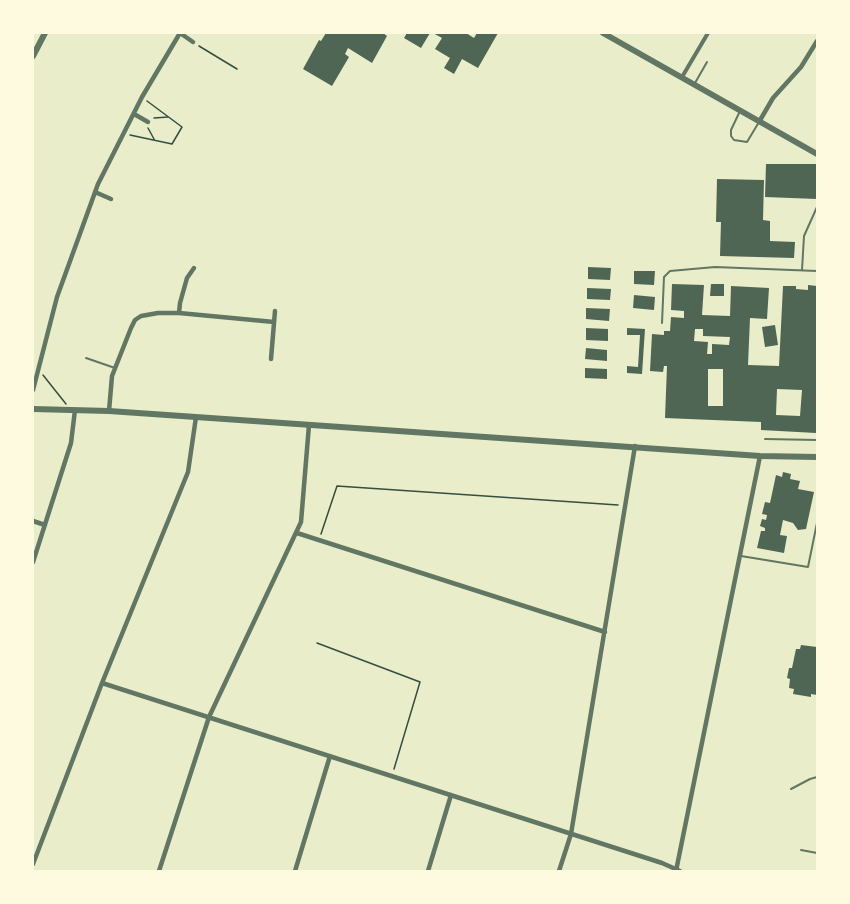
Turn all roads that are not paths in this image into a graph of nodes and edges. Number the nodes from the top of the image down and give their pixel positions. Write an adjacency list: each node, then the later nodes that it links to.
1 (45, 33): 7 (street)
2 (180, 33): 6 (street); 12 (street)
3 (603, 33): 9 (street)
4 (708, 33): 9 (street)
5 (817, 41): 14 (street)
6 (193, 42)
7 (33, 56)
8 (707, 62): 10 (lane)
9 (681, 78): 10 (street)
10 (694, 85): 11 (street)
11 (740, 111): 14 (street); 14 (lane)
12 (134, 114): 13 (street); 16 (street)
13 (148, 122)
14 (759, 122): 15 (street)
15 (817, 154)
16 (95, 192): 17 (street); 29 (street)
17 (111, 200)
18 (817, 207): 20 (lane)
19 (194, 268): 23 (street)
20 (802, 271): 21 (lane); 25 (lane)
21 (817, 272)
22 (275, 311): 24 (street)
23 (179, 312): 24 (street); 28 (street)
24 (274, 322): 27 (street)
25 (662, 323)
26 (86, 358): 28 (lane)
27 (271, 359)
28 (115, 368): 32 (street)
29 (33, 390)
30 (33, 409): 31 (street)
31 (71, 410): 32 (street); 42 (street)
32 (109, 411): 33 (street)
33 (196, 417): 34 (street); 47 (street)
34 (309, 424): 37 (street); 43 (street)
35 (765, 439): 36 (lane)
36 (817, 440)
37 (635, 446): 38 (street); 46 (street)
38 (760, 456): 39 (street); 44 (street)
39 (817, 457)
40 (33, 521): 42 (street)
41 (817, 523): 44 (lane)
42 (45, 525): 45 (street)
43 (297, 533): 46 (street); 48 (street)
44 (739, 555): 57 (street)
45 (33, 562)
46 (605, 632): 53 (street)
47 (102, 683): 48 (street); 56 (street)
48 (209, 717): 49 (street); 58 (street)
49 (330, 756): 52 (street); 59 (street)
50 (817, 777): 51 (lane)
51 (791, 789)
52 (451, 795): 53 (street); 60 (street)
53 (571, 834): 57 (street); 61 (street)
54 (801, 850): 55 (lane)
55 (817, 853)
56 (33, 864)
57 (677, 870)
58 (159, 871)
59 (294, 871)
60 (428, 871)
61 (559, 871)

